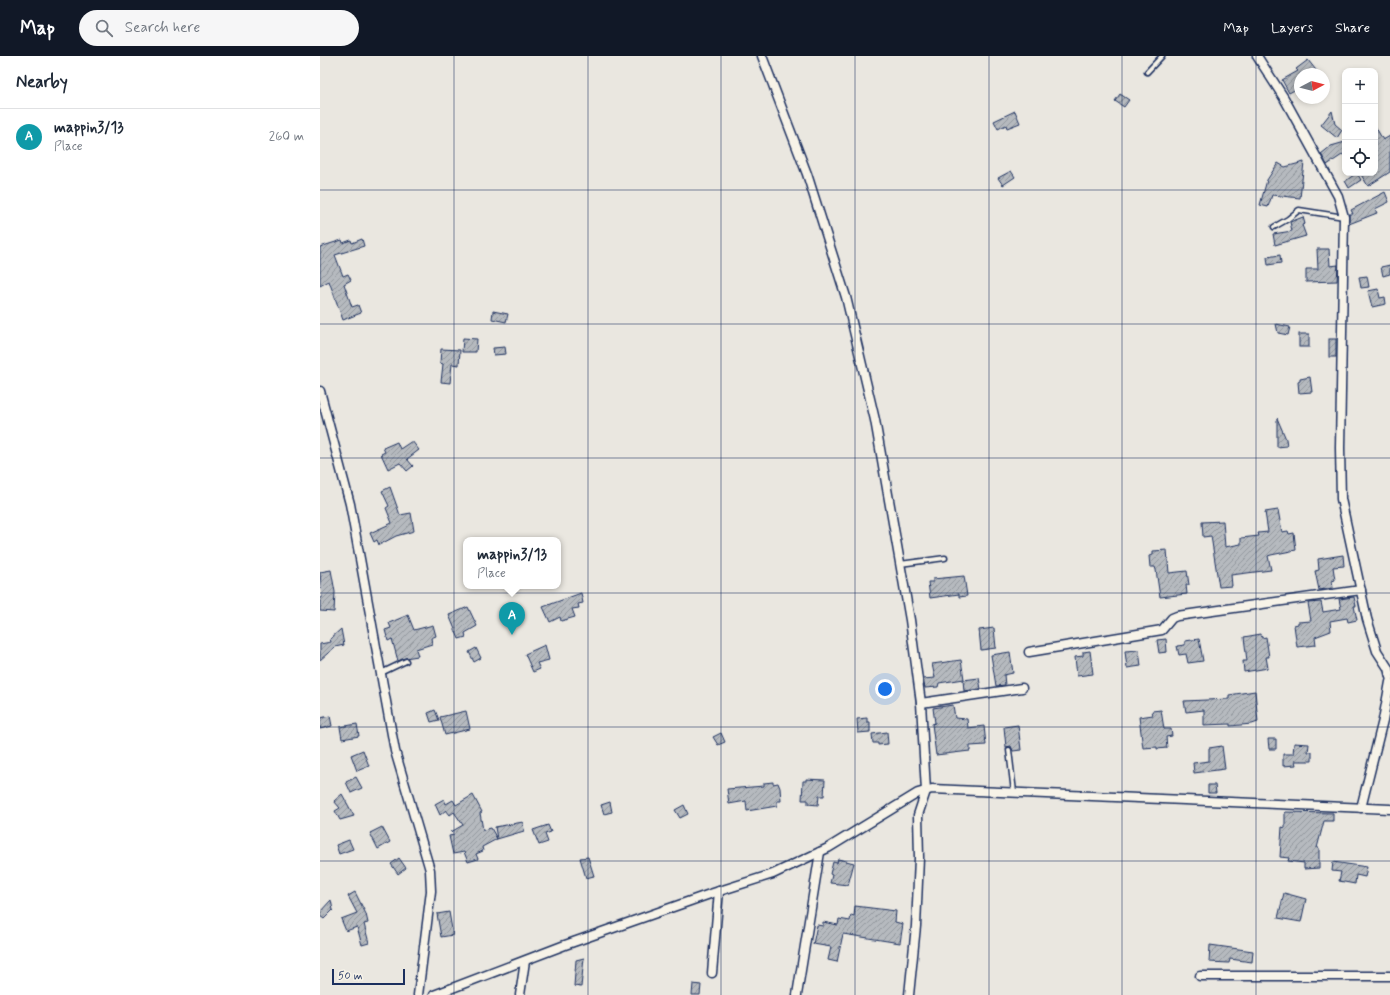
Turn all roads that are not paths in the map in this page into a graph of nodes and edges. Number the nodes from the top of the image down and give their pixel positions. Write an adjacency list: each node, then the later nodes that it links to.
1 (762, 56): 9 (street)
2 (1162, 56): 4 (lane)
3 (1257, 56): 5 (street)
4 (1147, 72)
5 (1344, 217): 6 (lane); 10 (street)
6 (1274, 227)
7 (320, 391): 13 (street)
8 (945, 558): 9 (lane)
9 (900, 564): 17 (street)
10 (1360, 590): 11 (street); 14 (street)
11 (1029, 652)
12 (406, 661): 13 (lane)
13 (380, 674): 29 (street)
14 (1390, 677)
15 (1390, 682): 21 (street)
16 (1022, 688): 17 (street)
17 (921, 704): 19 (street)
18 (1009, 750): 20 (lane)
19 (926, 791): 20 (street); 23 (street); 33 (street)
20 (1014, 792): 21 (street)
21 (1361, 808): 22 (street)
22 (1390, 809)
23 (820, 852): 24 (street); 32 (street)
24 (719, 891): 25 (street); 26 (street)
25 (525, 961): 30 (street); 31 (street)
26 (712, 972)
27 (1200, 976): 28 (street)
28 (1390, 976)
29 (418, 995)
30 (434, 995)
31 (520, 995)
32 (797, 995)
33 (909, 995)

